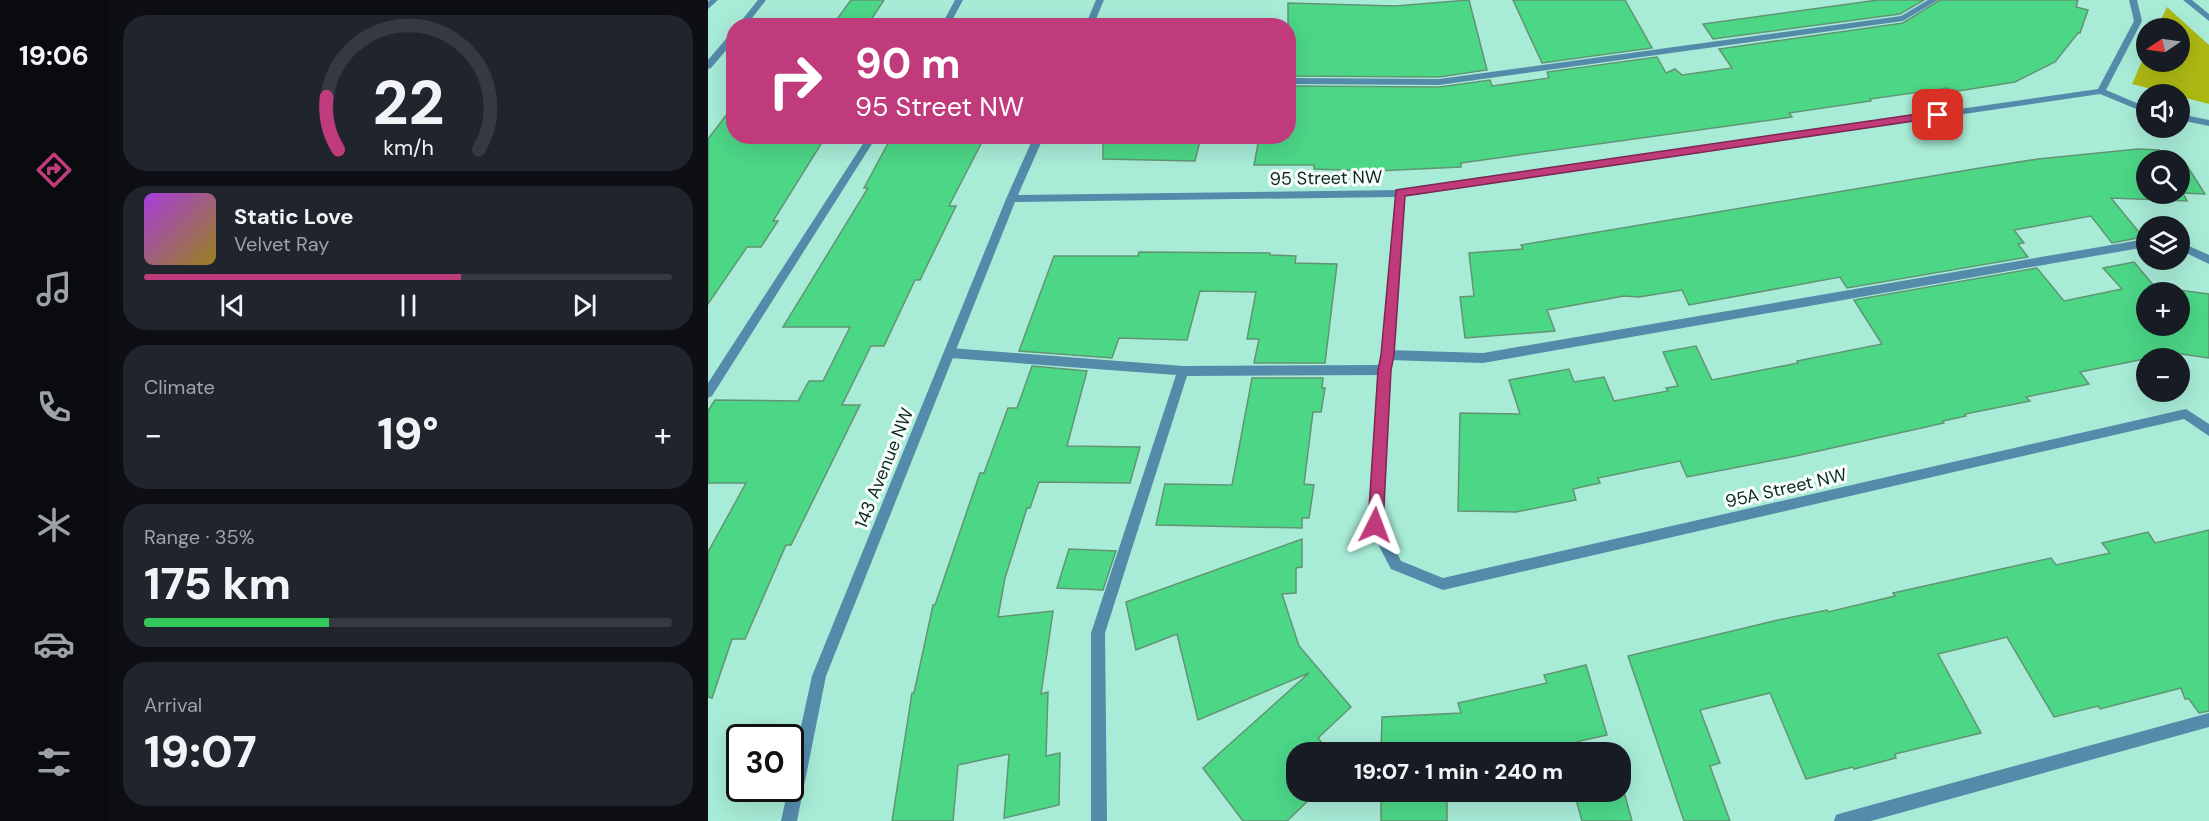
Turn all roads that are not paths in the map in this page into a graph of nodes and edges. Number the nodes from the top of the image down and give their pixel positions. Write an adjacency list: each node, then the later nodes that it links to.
1 (714, 0): 8 (street)
2 (762, 0): 9 (street)
3 (959, 0): 10 (street)
4 (1100, 0): 11 (street)
5 (1934, 0): 15 (street)
6 (2133, 0): 16 (street)
7 (2187, 0): 12 (street)
8 (708, 7)
9 (747, 18)
10 (949, 18)
11 (1092, 18)
12 (2209, 18)
13 (726, 45): 14 (street)
14 (708, 66)
15 (1296, 81)
16 (2101, 91): 17 (street); 22 (street, 95 Street NW)
17 (2136, 106)
18 (2190, 119): 19 (street)
19 (2209, 123)
20 (868, 144): 31 (street)
21 (1035, 144): 23 (street, 143 Avenue NW)
22 (1400, 193): 23 (street, 95 Street NW); 28 (street)
23 (1011, 199): 27 (street, 143 Avenue NW)
24 (2136, 245): 28 (street)
25 (2190, 251): 26 (street)
26 (2209, 260)
27 (950, 353): 30 (street); 34 (street, 143 Avenue NW)
28 (1388, 355): 29 (street)
29 (1384, 370): 30 (street); 32 (street, 95A Street NW)
30 (1183, 371): 35 (street)
31 (708, 393)
32 (2209, 431)
33 (2209, 720): 36 (street)
34 (789, 821)
35 (1099, 821)
36 (1842, 821)

